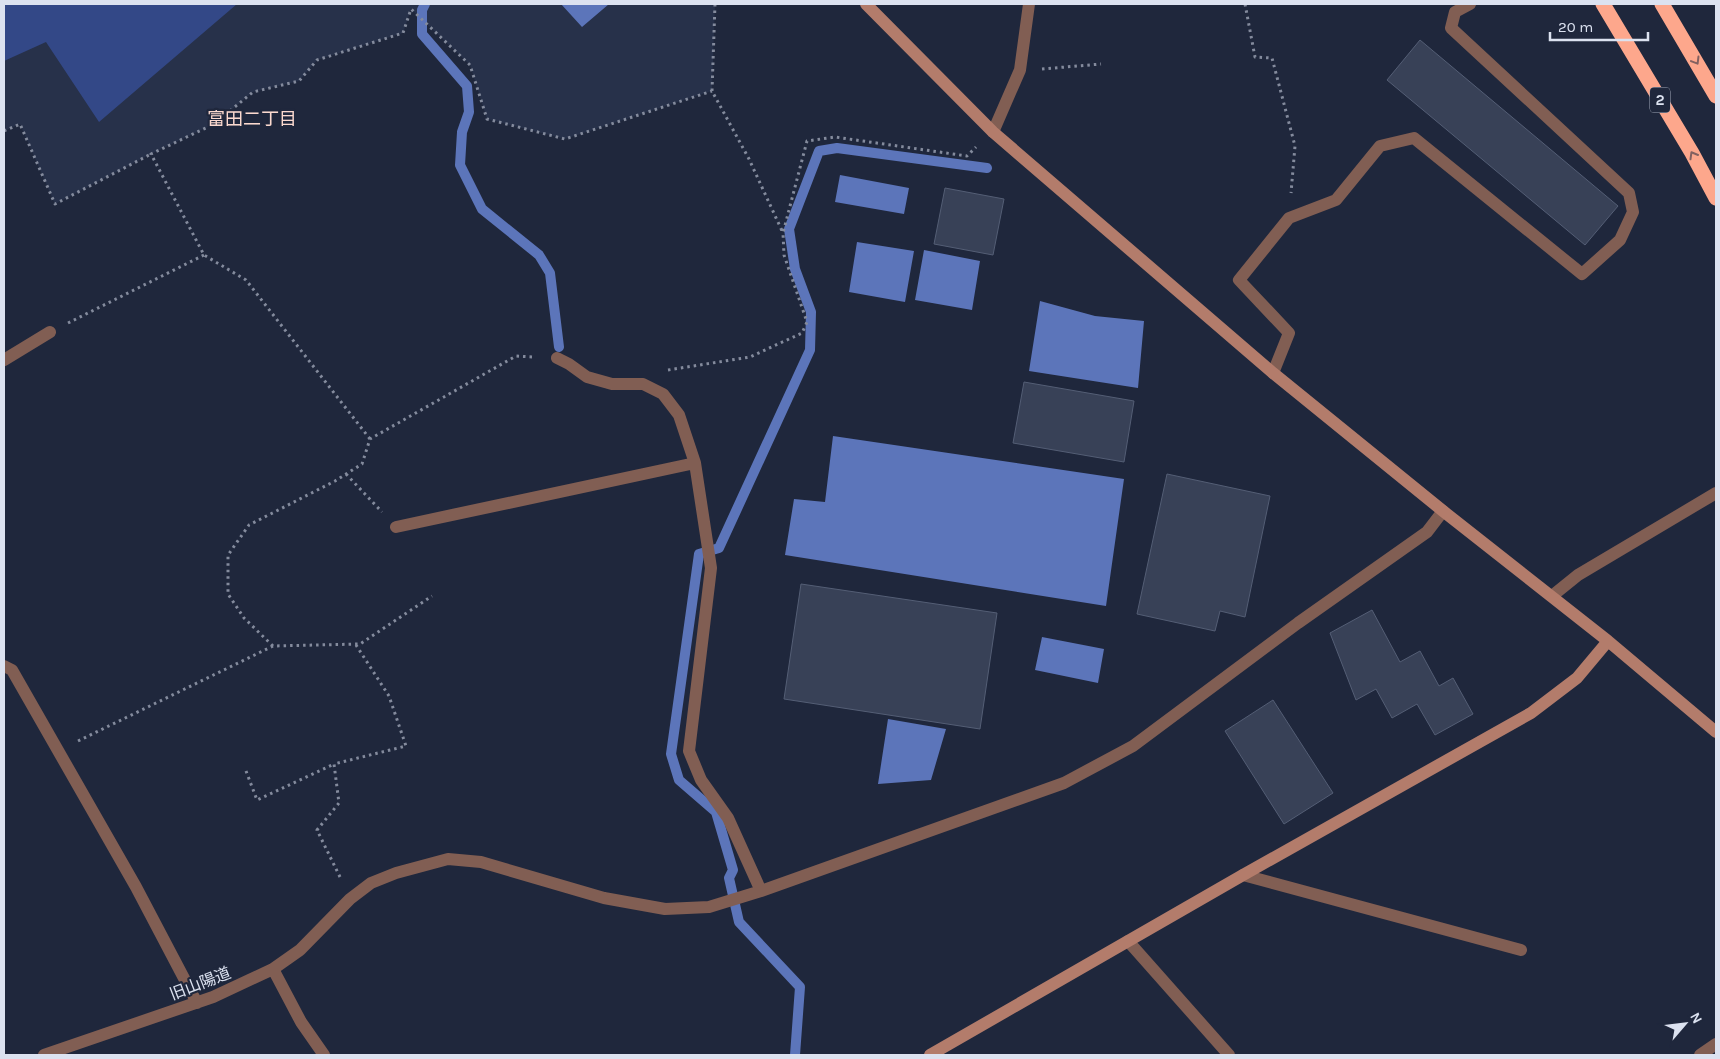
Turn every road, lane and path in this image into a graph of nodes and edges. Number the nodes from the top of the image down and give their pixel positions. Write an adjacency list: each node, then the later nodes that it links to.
1 (715, 4): 10 (path)
2 (866, 4): 13 (street)
3 (1029, 4): 9 (street)
4 (1245, 4): 16 (path)
5 (1470, 4): 16 (street)
6 (1603, 4): 15 (highway, 2, one-way to 6)
7 (1662, 4): 11 (highway, one-way to 11)
8 (1101, 64): 9 (path)
9 (1020, 70): 13 (street)
10 (712, 91): 14 (path); 17 (path)
11 (1716, 96)
12 (4, 131): 14 (path)
13 (993, 132): 17 (path); 22 (street)
14 (151, 154): 18 (path)
15 (1716, 198)
16 (1289, 218): 22 (street)
17 (783, 233): 23 (path)
18 (204, 255): 19 (path); 24 (path)
19 (50, 332): 21 (street)
20 (557, 358): 23 (street); 24 (path)
21 (4, 360)
22 (1273, 373): 28 (street)
23 (642, 384): 25 (street)
24 (370, 439): 26 (path)
25 (695, 463): 29 (street); 41 (street)
26 (346, 474): 29 (path); 34 (path)
27 (1716, 493): 31 (street)
28 (1443, 511): 31 (street); 41 (street, 旧山陽道)
29 (396, 527)
30 (432, 596): 33 (path)
31 (1552, 596): 32 (street)
32 (1608, 641): 36 (street); 40 (street)
33 (356, 644): 34 (path); 38 (path)
34 (273, 646): 37 (path)
35 (4, 666): 37 (street)
36 (1716, 732)
37 (58, 751): 46 (street)
38 (334, 764): 39 (path); 42 (path)
39 (246, 771)
40 (1243, 875): 43 (street); 44 (street)
41 (761, 891): 42 (street, 旧山陽道)
42 (350, 899): 45 (street, 旧山陽道)
43 (1128, 941): 50 (street); 51 (street)
44 (1521, 950)
45 (273, 969): 46 (street, 旧山陽道); 49 (street)
46 (196, 1003): 48 (street, 旧山陽道)
47 (1716, 1044): 52 (street)
48 (44, 1055)
49 (324, 1055)
50 (930, 1055)
51 (1229, 1055)
52 (1700, 1055)

